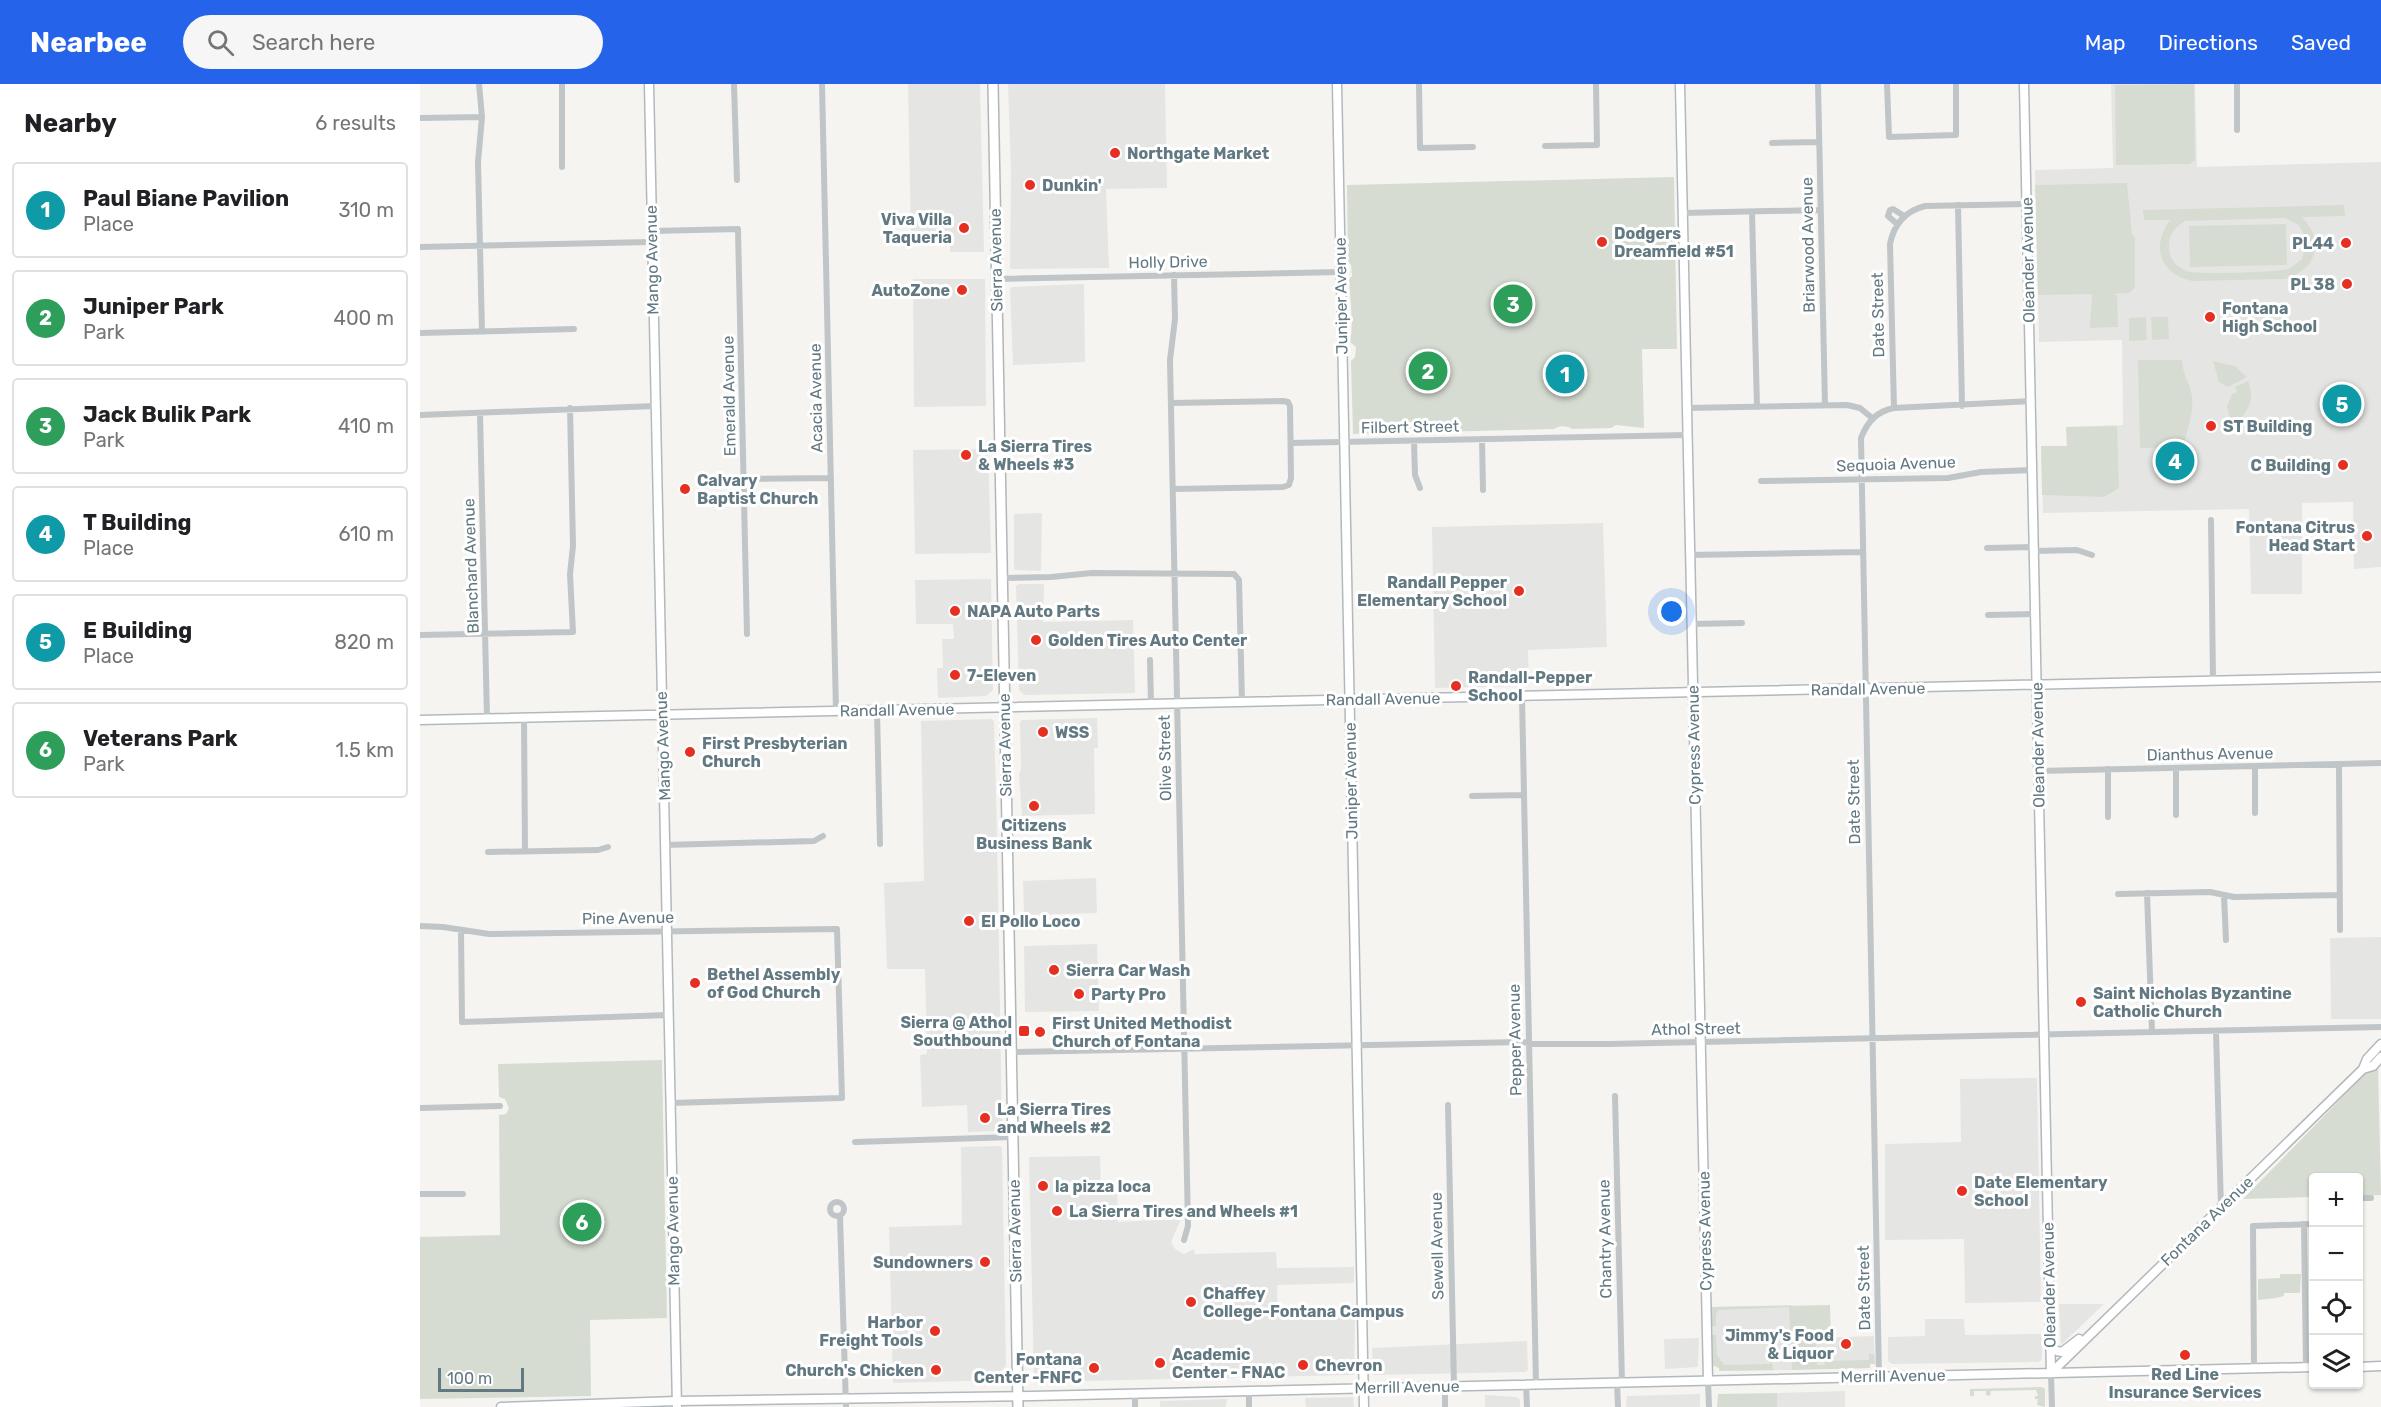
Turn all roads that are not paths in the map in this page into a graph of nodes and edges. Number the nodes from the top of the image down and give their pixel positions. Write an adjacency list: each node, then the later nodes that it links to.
1 (479, 84): 16 (street)
2 (562, 84): 23 (street)
3 (649, 84): 32 (street, Mango Avenue)
4 (734, 84): 24 (street)
5 (822, 84): 60 (street, Acacia Avenue)
6 (993, 84): 38 (main road, Sierra Avenue)
7 (1337, 84): 36 (street, Juniper Avenue)
8 (1419, 84): 22 (street)
9 (1596, 84): 21 (street)
10 (1680, 84): 29 (street, Cypress Avenue)
11 (1818, 84): 19 (street, Briarwood Avenue)
12 (1887, 84): 13 (street)
13 (1956, 84)
14 (2024, 84): 25 (street, Oleander Avenue)
15 (2237, 84): 18 (street)
16 (482, 117): 17 (street); 34 (street)
17 (420, 118)
18 (2237, 130)
19 (1820, 142): 20 (street); 27 (street, Briarwood Avenue)
20 (1772, 143)
21 (1545, 146)
22 (1473, 147)
23 (562, 167)
24 (737, 180)
25 (2027, 204): 26 (street); 42 (street, Oleander Avenue)
26 (1958, 206): 30 (street); 46 (street)
27 (1820, 210): 28 (street); 44 (street, Briarwood Avenue)
28 (1752, 212): 29 (street); 47 (street)
29 (1682, 213): 49 (street, Cypress Avenue)
30 (1904, 216): 31 (street); 31 (street)
31 (1897, 224): 50 (street, Date Street)
32 (652, 231): 33 (street, Mango Avenue); 61 (street, Emerald Avenue)
33 (652, 242): 34 (street); 45 (street, Mango Avenue)
34 (480, 246): 35 (street); 40 (street)
35 (420, 247)
36 (1341, 272): 37 (street, Holly Drive); 57 (street, Juniper Avenue)
37 (1174, 275): 38 (street, Holly Drive); 43 (street, Olive Street)
38 (996, 279): 74 (main road, Sierra Avenue)
39 (574, 329): 40 (street)
40 (482, 332): 41 (street)
41 (420, 333)
42 (2032, 401): 46 (street); 59 (street, Oleander Avenue)
43 (1171, 403): 58 (street); 65 (street, Olive Street)
44 (1825, 405): 47 (street); 53 (street)
45 (656, 406): 48 (street); 96 (street, Mango Avenue)
46 (1962, 406): 50 (street)
47 (1757, 407): 49 (street)
48 (570, 408): 51 (street); 79 (street)
49 (1688, 408): 54 (street, Cypress Avenue)
50 (1894, 408): 53 (street)
51 (480, 413): 52 (street); 79 (street, Blanchard Avenue)
52 (420, 415)
53 (1872, 418): 62 (street, Date Street)
54 (1688, 435): 55 (street, Filbert Street); 71 (street, Cypress Avenue)
55 (1482, 439): 56 (street, Filbert Street); 66 (street)
56 (1414, 441): 57 (street, Filbert Street); 64 (street)
57 (1344, 442): 58 (street, Filbert Street); 89 (street, Juniper Avenue)
58 (1291, 443): 65 (street)
59 (2033, 470): 62 (street, Sequoia Avenue); 69 (street, Oleander Avenue)
60 (831, 478): 61 (street); 95 (street, Acacia Avenue)
61 (744, 479): 80 (street, Emerald Avenue)
62 (1861, 480): 63 (street, Sequoia Avenue); 70 (street, Date Street)
63 (1761, 482)
64 (1420, 488)
65 (1173, 489): 73 (street, Olive Street)
66 (1483, 490)
67 (2211, 520): 84 (street)
68 (1988, 548): 69 (street)
69 (2034, 549): 72 (street); 75 (street, Oleander Avenue)
70 (1862, 552): 71 (street); 86 (street, Date Street)
71 (1689, 555): 78 (street, Cypress Avenue)
72 (2092, 555)
73 (1175, 575): 74 (street); 90 (street); 92 (street, Olive Street)
74 (1002, 578): 93 (main road, Sierra Avenue)
75 (2036, 614): 76 (street); 85 (street, Oleander Avenue)
76 (1988, 615)
77 (1743, 623): 78 (street)
78 (1691, 624): 87 (street, Cypress Avenue)
79 (486, 634): 81 (street); 98 (street, Blanchard Avenue)
80 (747, 634)
81 (420, 635)
82 (1150, 660): 91 (street)
83 (2381, 677): 84 (street, Randall Avenue)
84 (2213, 681): 85 (street, Randall Avenue)
85 (2037, 685): 86 (street, Randall Avenue); 105 (street, Oleander Avenue)
86 (1865, 689): 87 (street, Randall Avenue); 131 (street, Date Street)
87 (1693, 693): 88 (street, Randall Avenue); 132 (street, Cypress Avenue)
88 (1522, 696): 89 (street, Randall Avenue); 106 (street, Pepper Avenue)
89 (1350, 700): 90 (street, Randall Avenue); 135 (street, Juniper Avenue)
90 (1242, 702): 92 (street, Randall Avenue)
91 (1151, 704): 92 (street, Randall Avenue); 93 (street, Randall Avenue)
92 (1178, 704): 136 (street, Olive Street)
93 (1005, 708): 94 (street, Randall Avenue); 137 (main road, Sierra Avenue)
94 (877, 710): 95 (street, Randall Avenue); 112 (street)
95 (836, 711): 96 (street, Randall Avenue)
96 (662, 714): 97 (street, Randall Avenue); 113 (street, Mango Avenue)
97 (524, 717): 98 (street, Randall Avenue); 115 (street)
98 (487, 718): 99 (street, Randall Avenue)
99 (420, 720)
100 (2381, 763): 101 (street, Dianthus Avenue)
101 (2338, 764): 102 (street, Dianthus Avenue); 119 (street)
102 (2255, 766): 103 (street, Dianthus Avenue); 108 (street)
103 (2176, 768): 104 (street, Dianthus Avenue); 109 (street)
104 (2108, 769): 105 (street, Dianthus Avenue); 110 (street)
105 (2039, 771): 130 (street, Oleander Avenue)
106 (1524, 795): 107 (street); 133 (street, Pepper Avenue)
107 (1472, 796)
108 (2255, 813)
109 (2176, 815)
110 (2108, 817)
111 (823, 836): 113 (street)
112 (880, 844)
113 (665, 845): 124 (street, Mango Avenue)
114 (608, 847): 115 (street)
115 (525, 851): 116 (street)
116 (488, 852)
117 (2146, 893): 118 (street); 120 (street); 129 (street)
118 (2118, 894)
119 (2340, 895): 120 (street); 122 (street)
120 (2224, 896): 125 (street)
121 (420, 926): 123 (street, Pine Avenue)
122 (2340, 930)
123 (461, 931): 124 (street, Pine Avenue); 126 (street)
124 (666, 931): 126 (street, Mango Avenue); 141 (street, Pine Avenue)
125 (2226, 940)
126 (669, 1015): 141 (street, Mango Avenue)
127 (2381, 1027): 128 (street, Athol Street)
128 (2216, 1031): 129 (street, Athol Street); 151 (street)
129 (2152, 1032): 130 (street, Athol Street)
130 (2044, 1035): 131 (street, Athol Street); 158 (street, Oleander Avenue)
131 (1873, 1038): 132 (street, Athol Street); 164 (street, Date Street)
132 (1701, 1042): 133 (street, Athol Street); 165 (street, Cypress Avenue)
133 (1529, 1043): 135 (street, Athol Street); 167 (street, Pepper Avenue)
134 (2381, 1044): 139 (street, Fontana Avenue)
135 (1357, 1045): 136 (street, Athol Street); 169 (street, Juniper Avenue)
136 (1185, 1048): 137 (street, Athol Street); 155 (street, Olive Street)
137 (1012, 1052): 145 (main road, Sierra Avenue)
138 (2381, 1058): 139 (street, Fontana Avenue)
139 (2363, 1069): 151 (street, Fontana Avenue)
140 (1615, 1096): 166 (street, Chantry Avenue)
141 (671, 1103): 176 (street, Mango Avenue)
142 (500, 1106): 144 (street)
143 (1448, 1106): 168 (street, Sewell Avenue)
144 (420, 1107)
145 (1013, 1137): 146 (street); 172 (main road, Sierra Avenue)
146 (855, 1142)
147 (420, 1194): 148 (street)
148 (463, 1194)
149 (2363, 1198): 150 (street)
150 (2371, 1198)
151 (2221, 1208): 156 (street, Fontana Avenue)
152 (840, 1216): 175 (street)
153 (2304, 1224): 154 (street); 157 (street); 162 (street)
154 (2309, 1224)
155 (1184, 1240)
156 (2088, 1337): 158 (street); 163 (street, Fontana Avenue)
157 (2309, 1343)
158 (2051, 1347): 163 (street, Oleander Avenue)
159 (2381, 1366): 161 (street)
160 (2309, 1367): 162 (street, Merrill Avenue)
161 (2363, 1367)
162 (2254, 1368): 163 (street, Merrill Avenue)
163 (2051, 1373): 164 (street, Merrill Avenue); 188 (street, Oleander Avenue)
164 (1879, 1377): 165 (street, Merrill Avenue)
165 (1708, 1380): 166 (street, Merrill Avenue); 187 (street, Cypress Avenue)
166 (1619, 1382): 167 (street, Merrill Avenue); 186 (street, Chantry Avenue)
167 (1531, 1384): 168 (street, Merrill Avenue); 185 (street, Pepper Avenue)
168 (1449, 1386): 169 (street, Merrill Avenue); 184 (street, Sewell Avenue)
169 (1364, 1388): 170 (street, Merrill Avenue); 183 (street, Juniper Avenue)
170 (1249, 1390): 171 (street, Merrill Avenue); 182 (street)
171 (1135, 1393): 172 (street, Merrill Avenue); 181 (street)
172 (1018, 1396): 173 (street, Merrill Avenue); 180 (main road, Sierra Avenue)
173 (932, 1397): 175 (street, Merrill Avenue); 179 (street)
174 (761, 1403): 175 (street, Merrill Avenue); 176 (street, Merrill Avenue)
175 (846, 1403)
176 (677, 1404): 178 (street, Merrill Avenue)
177 (501, 1407): 178 (street, Merrill Avenue)
178 (548, 1407)
179 (932, 1407)
180 (1017, 1407)
181 (1135, 1407)
182 (1249, 1407)
183 (1364, 1407)
184 (1445, 1407)
185 (1527, 1407)
186 (1618, 1407)
187 (1709, 1407)
188 (2052, 1407)

